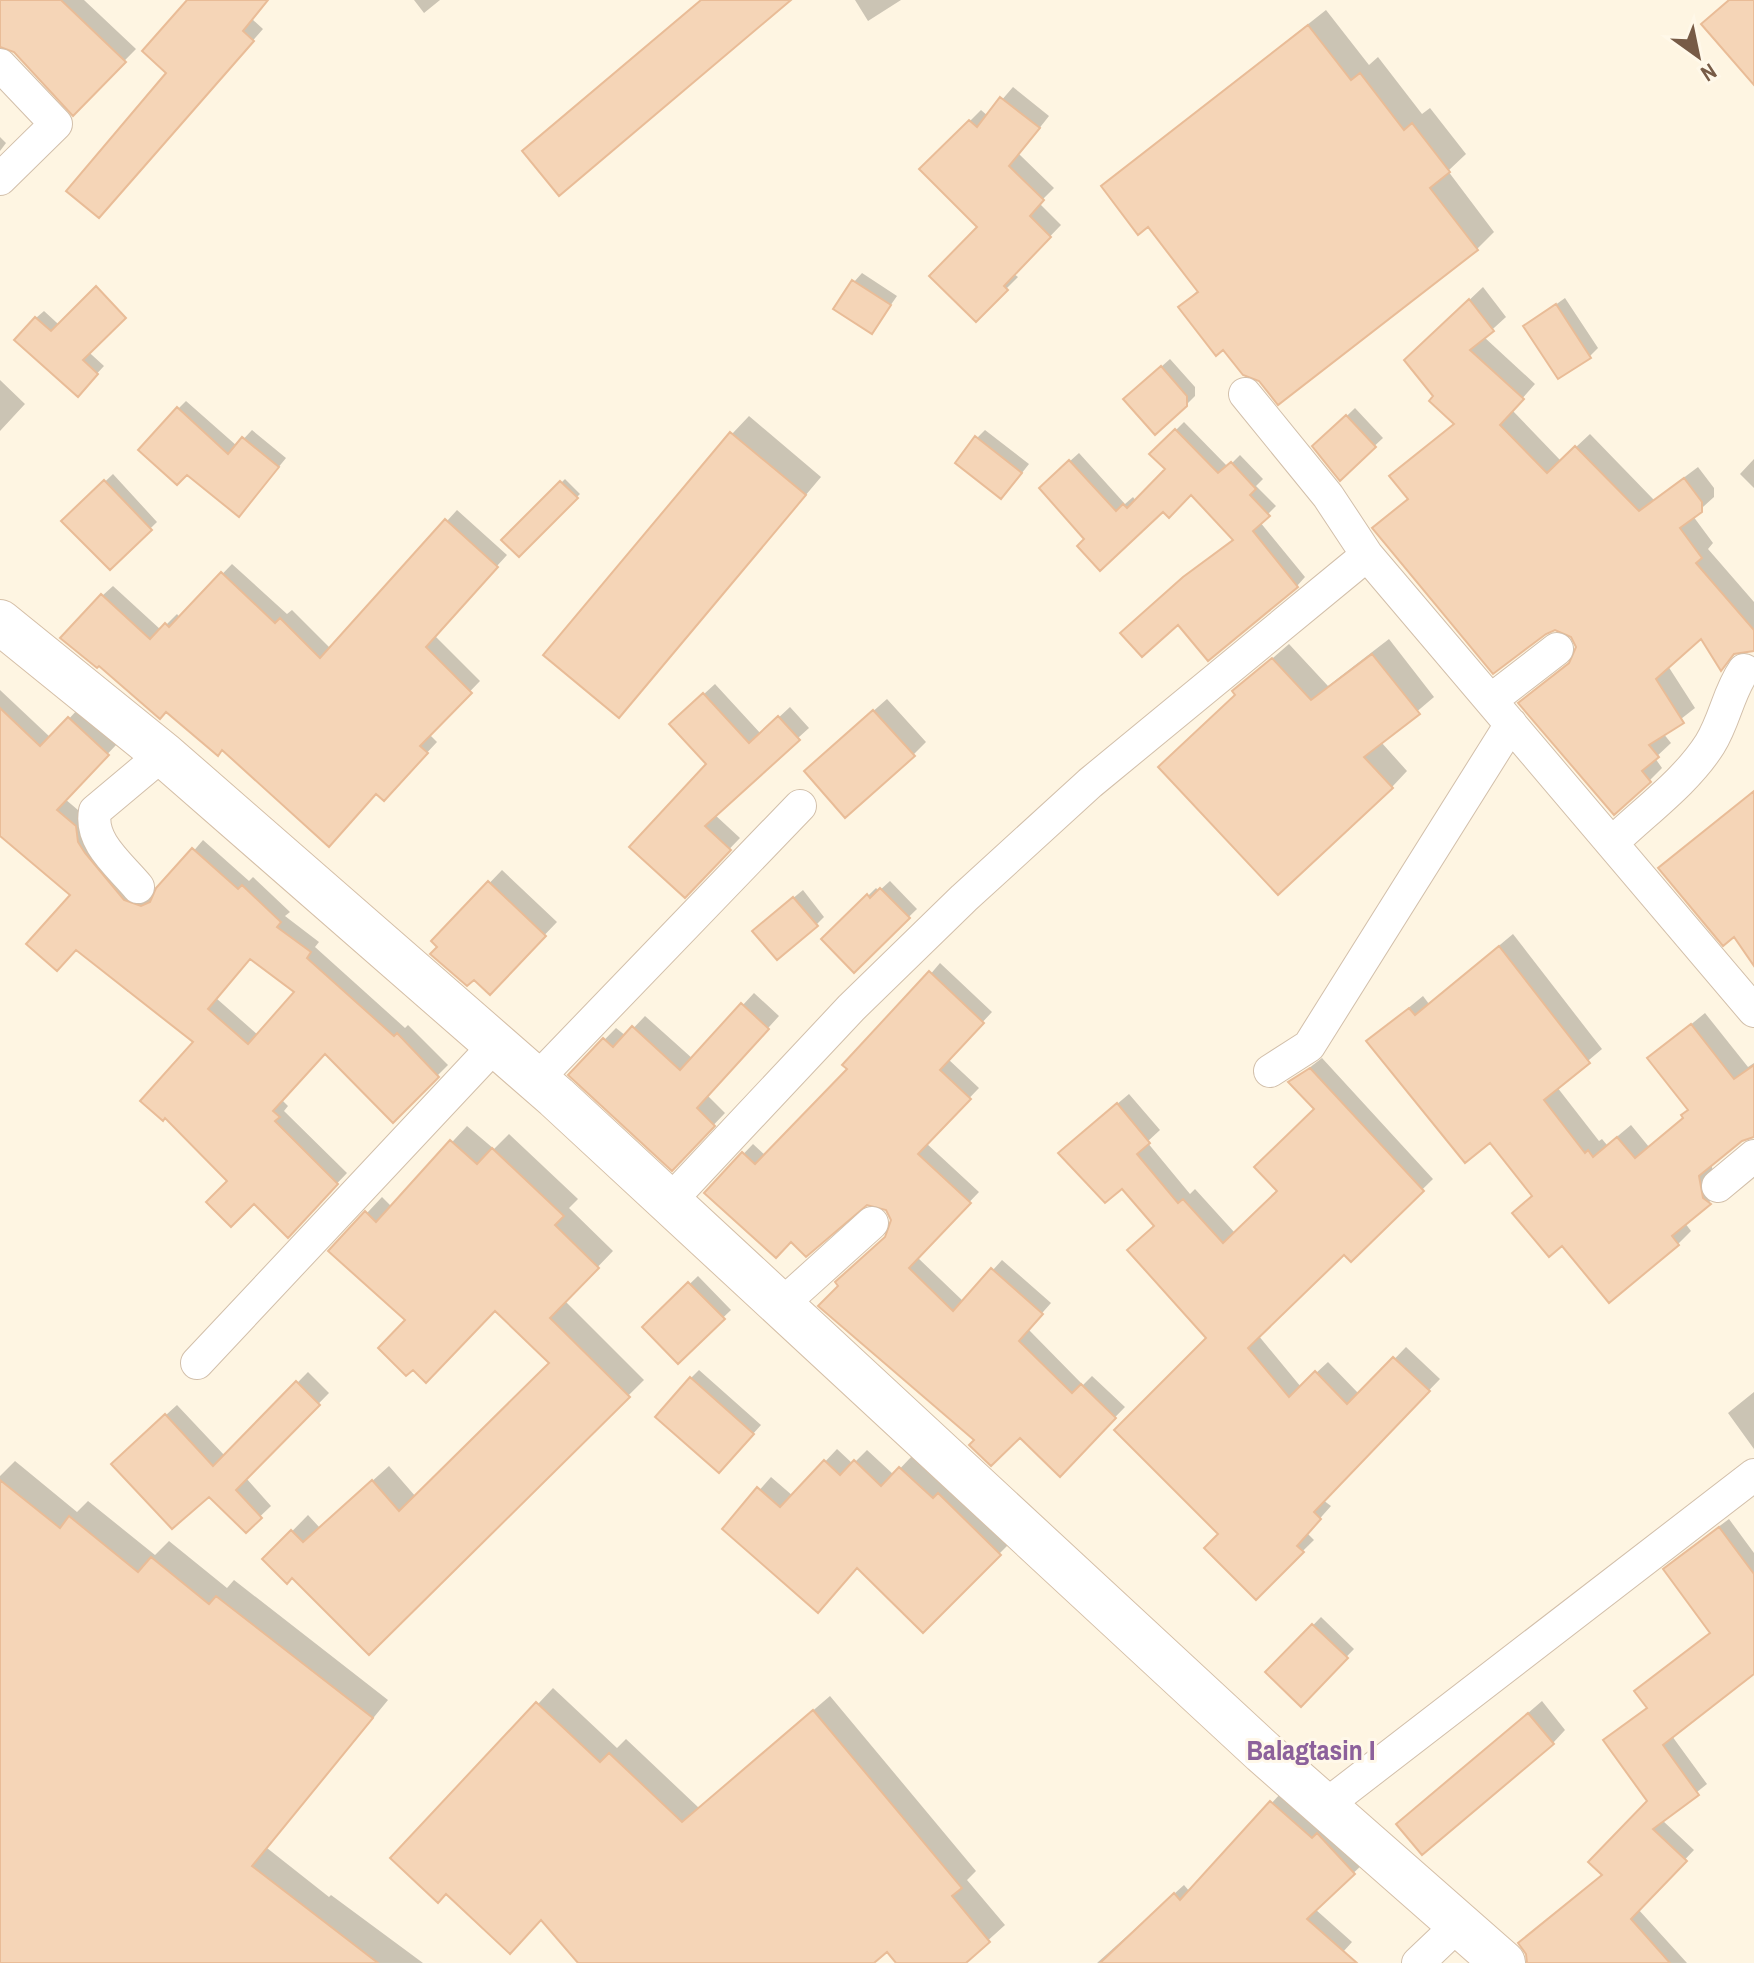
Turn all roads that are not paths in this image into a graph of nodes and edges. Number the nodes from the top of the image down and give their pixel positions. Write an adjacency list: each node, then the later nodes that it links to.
1 (0, 65): 2 (street)
2 (0, 179)
3 (1245, 394): 4 (street)
4 (1367, 555): 8 (street); 19 (street)
5 (2, 627): 9 (street)
6 (1557, 649): 8 (street)
7 (1744, 670): 11 (street)
8 (1501, 712): 11 (street); 15 (street)
9 (163, 754): 12 (street); 14 (street)
10 (800, 806): 16 (street)
11 (1613, 842): 13 (street)
12 (138, 887)
13 (1754, 1011)
14 (496, 1044): 16 (street); 22 (street)
15 (1270, 1071)
16 (536, 1080): 19 (street)
17 (1754, 1156): 18 (street)
18 (1718, 1186)
19 (669, 1202): 21 (street)
20 (872, 1223): 21 (street)
21 (780, 1306): 24 (street)
22 (197, 1363)
23 (1754, 1475): 24 (street)
24 (1326, 1805): 25 (street)
25 (1459, 1924): 26 (street); 27 (street)
26 (1418, 1963)
27 (1503, 1963)

